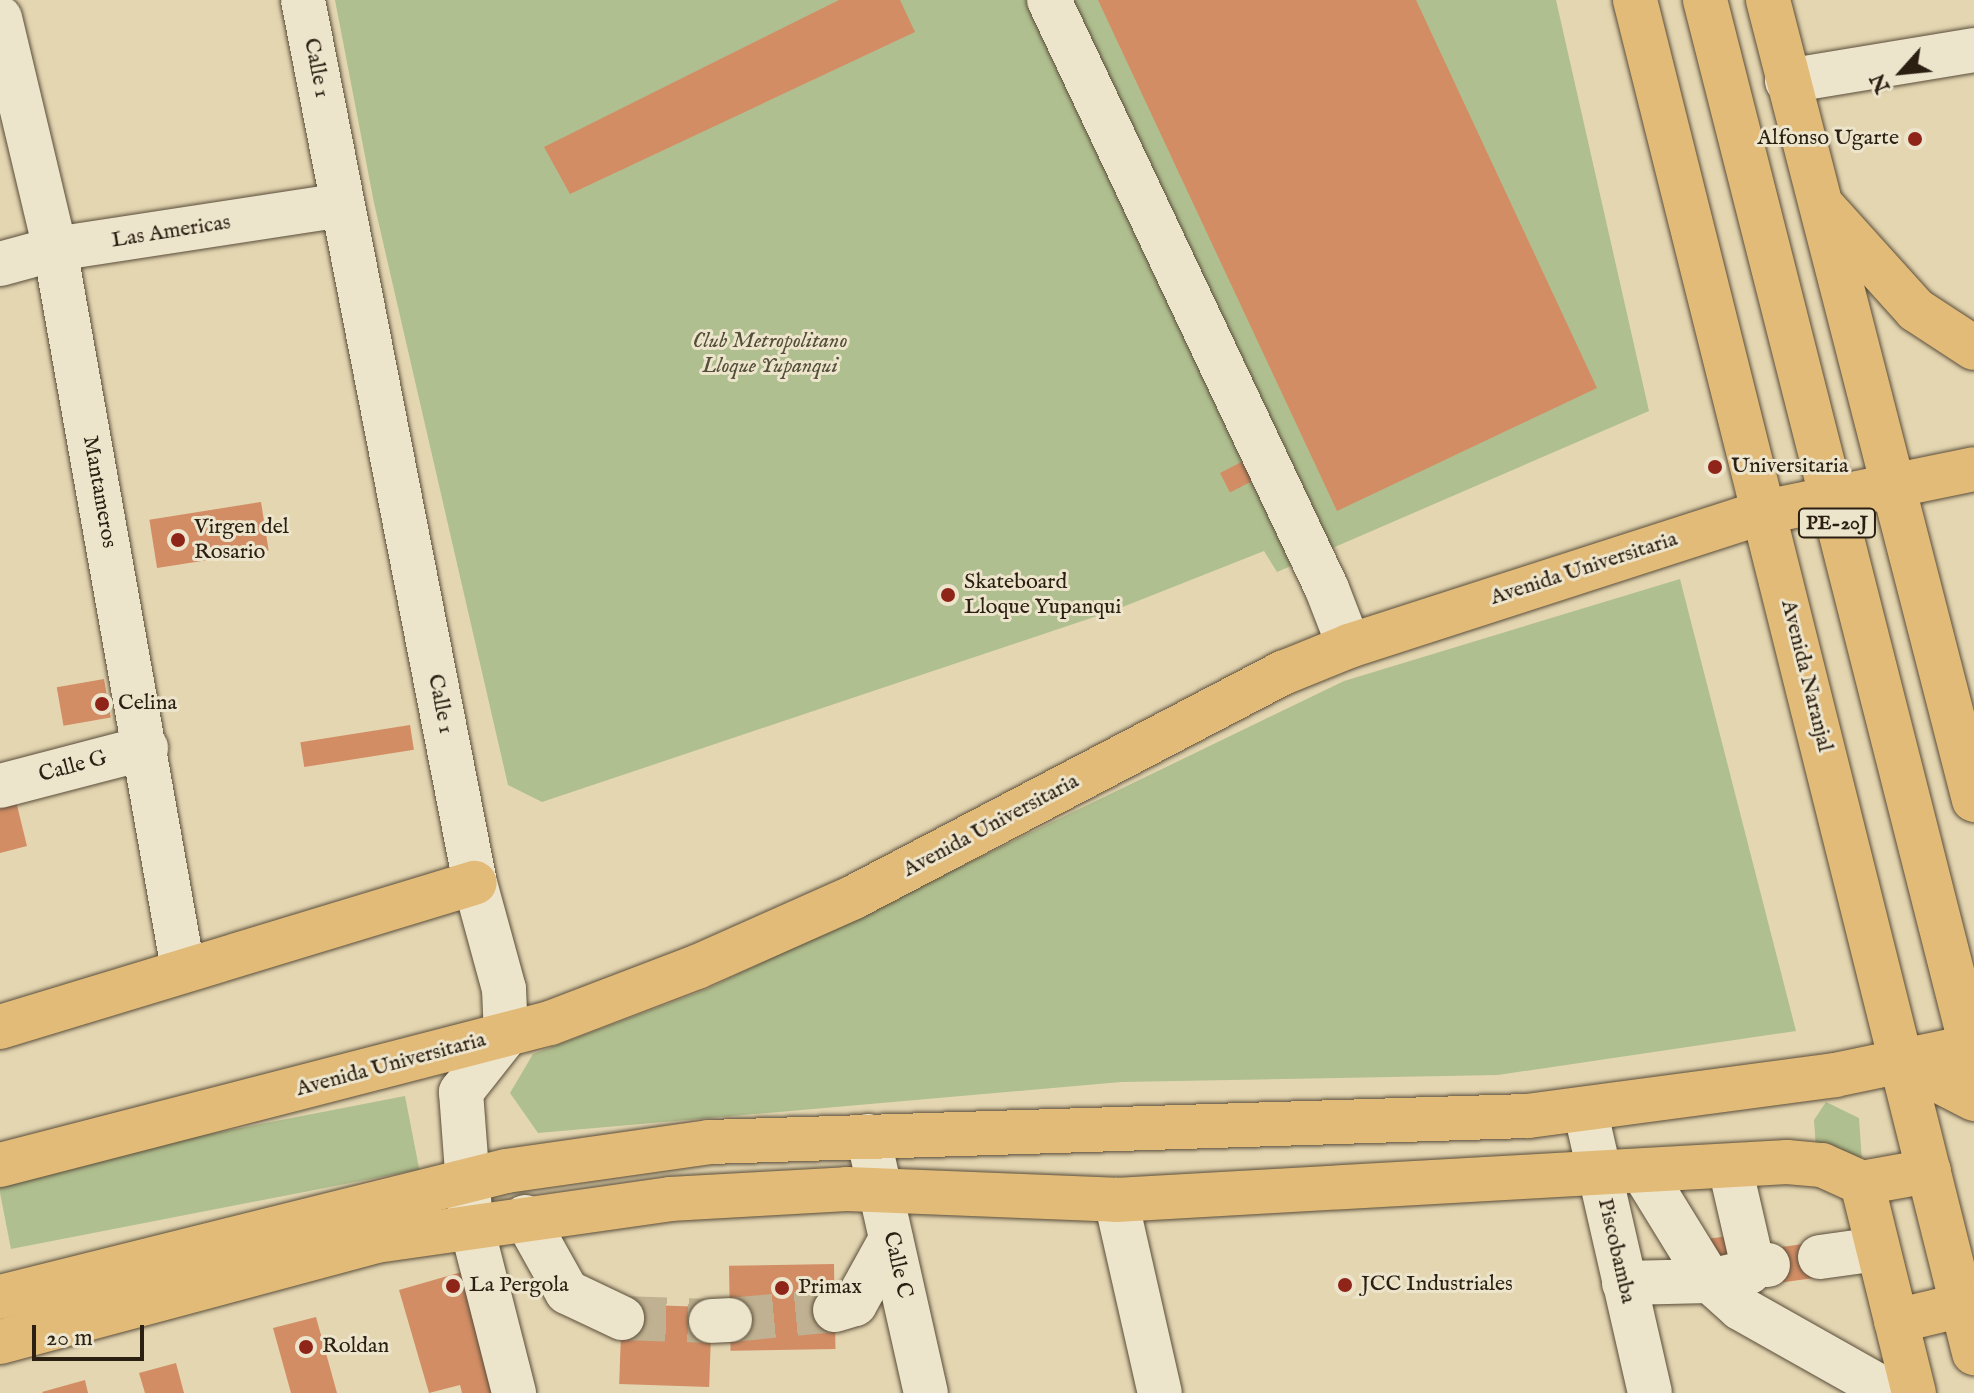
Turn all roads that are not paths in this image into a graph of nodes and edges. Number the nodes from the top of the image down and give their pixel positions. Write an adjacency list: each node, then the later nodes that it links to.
1 (303, 0): 10 (street, Calle 1)
2 (1049, 0): 18 (street)
3 (1635, 0): 17 (main road, Avenida Naranjal / PE-20J)
4 (1705, 0): 16 (main road, PE-20J)
5 (1768, 0): 8 (main road)
6 (0, 18): 11 (street, Mantameros)
7 (1974, 50): 8 (street)
8 (1787, 81): 9 (main road)
9 (1817, 198): 13 (main road); 15 (main road)
10 (343, 205): 11 (street, Las Americas); 22 (street, Calle 1)
11 (55, 249): 12 (street, Las Americas); 19 (street, Mantameros)
12 (0, 264)
13 (1974, 348)
14 (1974, 469): 15 (main road, Avenida Universitaria)
15 (1890, 483): 16 (main road, Avenida Universitaria); 21 (main road)
16 (1830, 495): 17 (main road, Avenida Universitaria); 26 (main road, PE-20J)
17 (1765, 512): 18 (main road, Avenida Universitaria); 27 (main road, Avenida Naranjal / PE-20J)
18 (1349, 646): 25 (main road, Avenida Universitaria)
19 (146, 748): 20 (street, Calle G); 23 (street, Mantameros)
20 (0, 786)
21 (1974, 800)
22 (475, 883): 23 (main road); 25 (street, Calle 1)
23 (183, 969): 24 (main road)
24 (0, 1027)
25 (506, 1035): 31 (main road, Avenida Universitaria); 36 (street)
26 (1973, 1050): 27 (main road)
27 (1902, 1062): 28 (main road); 29 (main road); 33 (main road, Avenida Naranjal / PE-20J)
28 (1974, 1099)
29 (1585, 1109): 30 (main road); 35 (street, Piscobamba)
30 (868, 1136): 36 (main road); 38 (street, Calle C)
31 (0, 1165)
32 (1730, 1167): 34 (main road); 37 (main road); 45 (street)
33 (1929, 1171): 37 (main road); 48 (main road, Avenida Naranjal / PE-20J)
34 (1643, 1172): 35 (main road); 45 (street)
35 (1598, 1174): 39 (main road); 46 (street, Piscobamba)
36 (465, 1180): 41 (street); 47 (main road)
37 (1862, 1183): 43 (main road)
38 (880, 1190): 39 (main road); 40 (main road); 42 (street, Calle C)
39 (1116, 1200): 56 (street)
40 (525, 1217): 41 (main road); 50 (street)
41 (471, 1224): 52 (main road); 54 (street)
42 (891, 1239): 49 (street); 55 (street, Calle C)
43 (1877, 1249): 44 (street); 51 (main road)
44 (1820, 1257)
45 (1710, 1281): 46 (street); 58 (street)
46 (1624, 1283): 57 (street, Piscobamba)
47 (0, 1297)
48 (1962, 1305): 51 (main road); 53 (main road, Avenida Naranjal / PE-20J)
49 (835, 1310)
50 (622, 1318)
51 (1896, 1321): 59 (main road)
52 (0, 1342)
53 (1974, 1353)
54 (514, 1393)
55 (926, 1393)
56 (1160, 1393)
57 (1650, 1393)
58 (1891, 1393)
59 (1914, 1393)

